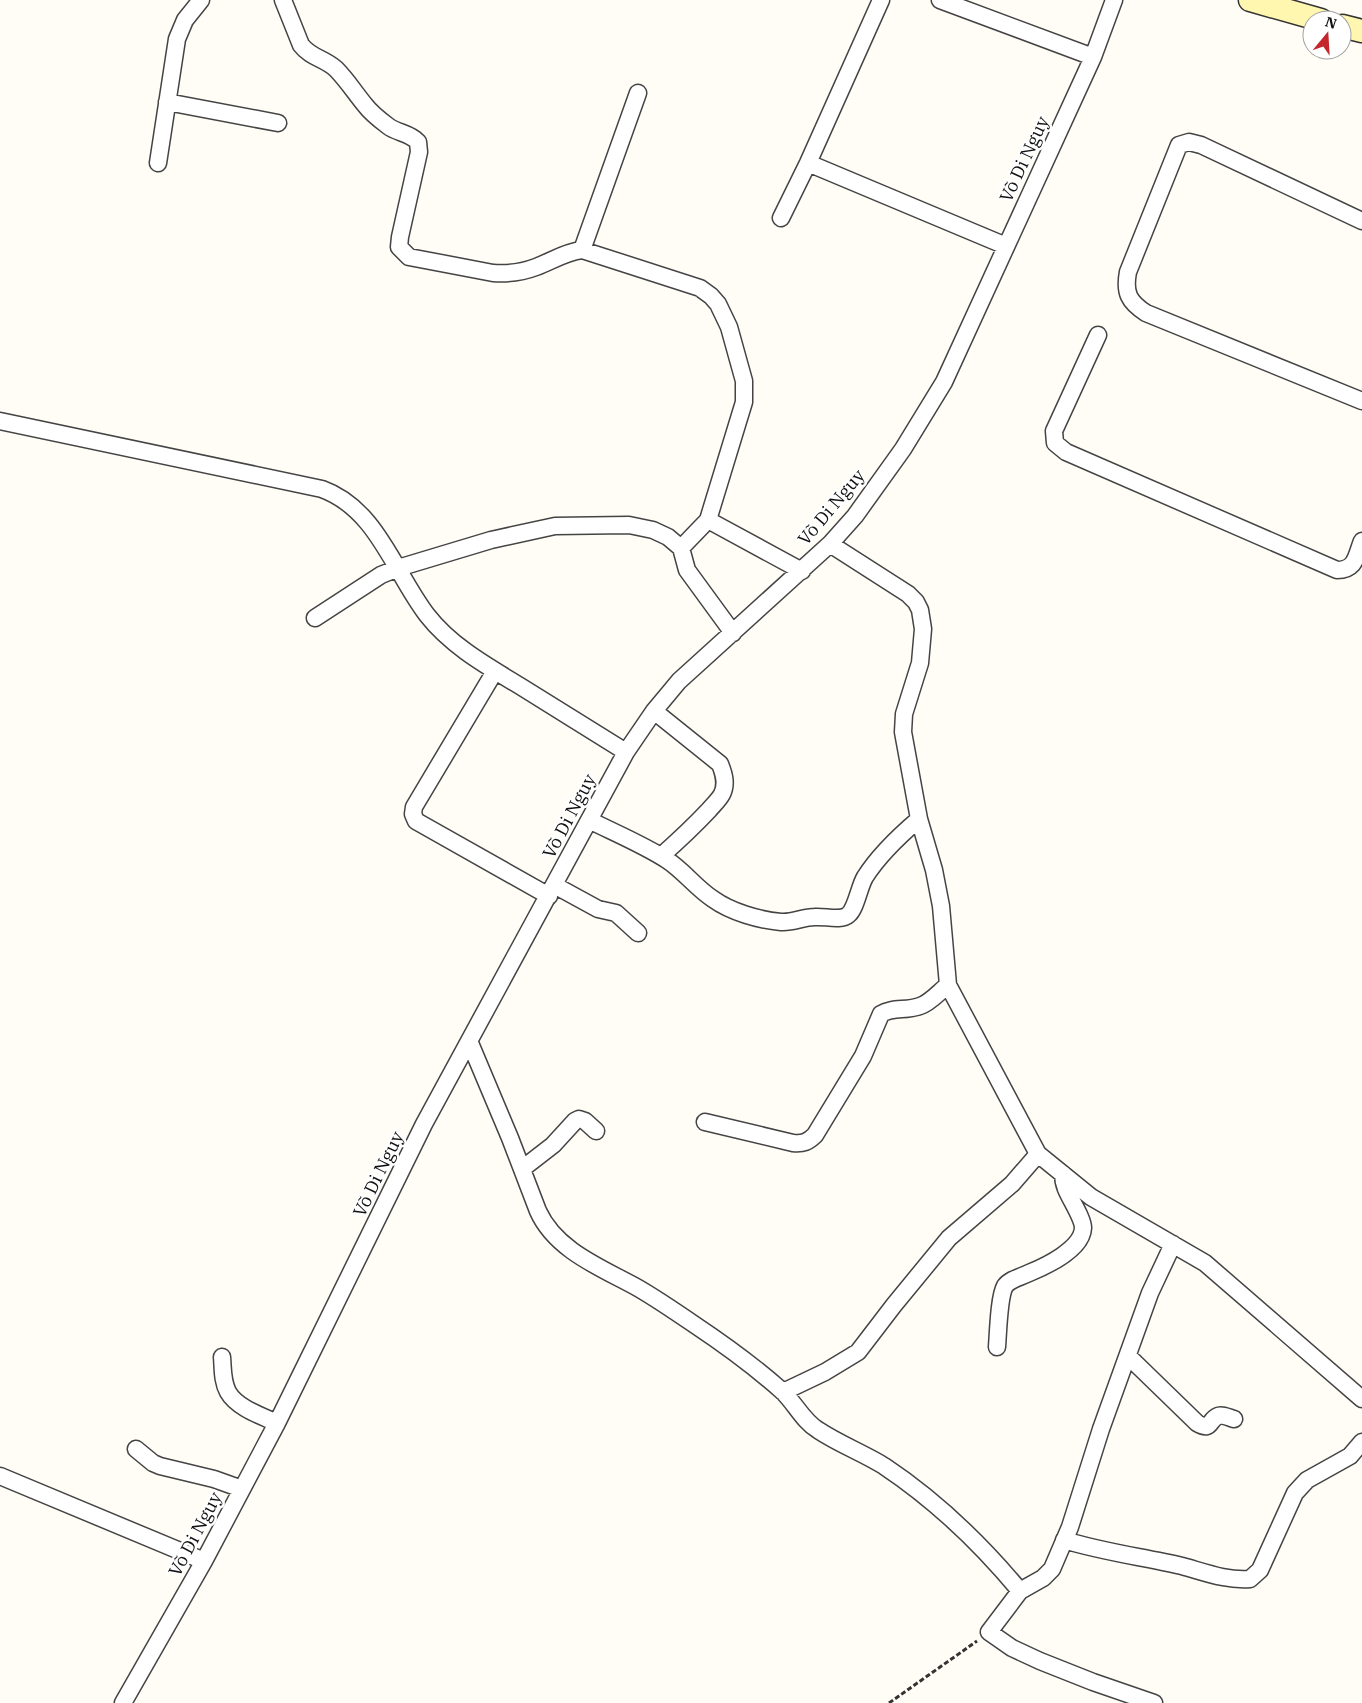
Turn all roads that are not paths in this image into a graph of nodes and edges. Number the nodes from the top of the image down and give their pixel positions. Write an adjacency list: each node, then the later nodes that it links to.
1 (201, 0): 10 (street)
2 (283, 0): 17 (street)
3 (881, 0): 12 (street)
4 (940, 0): 8 (street)
5 (1114, 0): 8 (street, Võ Di Nguy)
6 (1250, 0): 7 (street)
7 (1302, 15)
8 (1093, 57): 16 (street, Võ Di Nguy)
9 (638, 93): 17 (street)
10 (167, 102): 11 (street); 13 (street)
11 (278, 122)
12 (808, 162): 14 (street); 16 (street)
13 (158, 163)
14 (780, 218)
15 (1362, 221): 19 (street)
16 (1006, 246): 23 (street, Võ Di Nguy)
17 (582, 250): 21 (street)
18 (1098, 335): 22 (street)
19 (1362, 401)
20 (0, 421): 25 (street)
21 (708, 520): 24 (street); 26 (street)
22 (1362, 541)
23 (830, 544): 26 (street, Võ Di Nguy); 32 (street)
24 (681, 548): 25 (street); 28 (street)
25 (398, 568): 27 (street); 29 (street)
26 (802, 571): 28 (street, Võ Di Nguy)
27 (315, 618)
28 (733, 633): 30 (street, Võ Di Nguy)
29 (496, 671): 31 (street); 35 (street)
30 (654, 711): 31 (street, Võ Di Nguy); 34 (street)
31 (626, 752): 33 (street, Võ Di Nguy)
32 (919, 819): 34 (street); 37 (street)
33 (589, 820): 34 (street); 35 (street, Võ Di Nguy)
34 (661, 856)
35 (552, 891): 36 (street); 38 (street, Võ Di Nguy)
36 (638, 933)
37 (948, 985): 39 (street); 41 (street)
38 (470, 1043): 42 (street); 51 (street, Võ Di Nguy)
39 (705, 1122)
40 (596, 1130): 42 (street)
41 (1038, 1154): 43 (street); 48 (street)
42 (522, 1169): 48 (street)
43 (1062, 1174): 44 (street); 45 (street)
44 (1173, 1244): 46 (street); 49 (street)
45 (997, 1348)
46 (1128, 1356): 50 (street); 56 (street)
47 (222, 1357): 51 (street)
48 (783, 1392): 58 (street)
49 (1362, 1399)
50 (1234, 1419)
51 (277, 1423): 55 (street, Võ Di Nguy)
52 (1362, 1442): 56 (street)
53 (136, 1449): 55 (street)
54 (0, 1476): 57 (street)
55 (242, 1489): 57 (street, Võ Di Nguy)
56 (1064, 1540): 58 (street)
57 (204, 1561): 59 (street, Võ Di Nguy)
58 (1020, 1591): 60 (street)
59 (123, 1703)
60 (1154, 1703)

